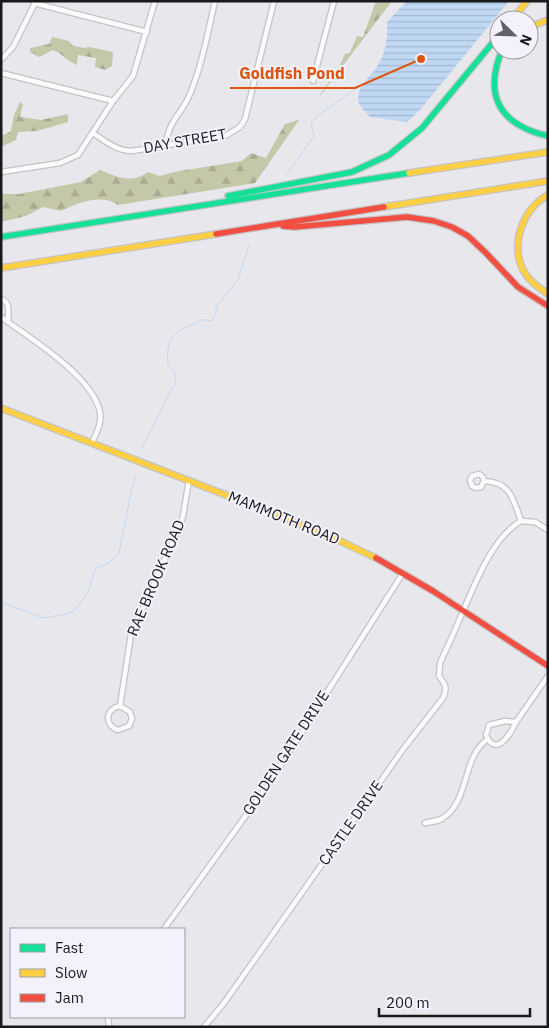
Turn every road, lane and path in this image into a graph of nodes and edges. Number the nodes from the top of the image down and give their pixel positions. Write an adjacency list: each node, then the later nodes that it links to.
1 (155, 1): 6 (street)
2 (216, 1): 15 (street)
3 (274, 1): 15 (street, DAY STREET)
4 (334, 1): 11 (street)
5 (35, 2): 6 (street); 8 (street)
6 (146, 32): 12 (street)
7 (489, 48): 20 (main road)
8 (1, 60)
9 (497, 60): 14 (main road)
10 (1, 74): 12 (street)
11 (313, 81)
12 (113, 101): 13 (street)
13 (93, 133): 15 (street, DAY STREET); 17 (street)
14 (548, 136)
15 (166, 146)
16 (548, 152): 20 (main road)
17 (1, 172)
18 (548, 181): 21 (main road)
19 (548, 195): 24 (main road)
20 (197, 205): 22 (main road)
21 (266, 225): 23 (main road); 26 (main road)
22 (1, 237)
23 (1, 268)
24 (548, 294)
25 (1, 299): 28 (street)
26 (548, 306)
27 (1, 317): 28 (street)
28 (8, 322): 30 (street)
29 (1, 408): 30 (main road, MAMMOTH ROAD)
30 (92, 442): 31 (main road, MAMMOTH ROAD)
31 (189, 480): 35 (main road, MAMMOTH ROAD); 39 (street, RAE BROOK ROAD)
32 (484, 481): 33 (street)
33 (521, 521): 34 (street); 36 (street)
34 (548, 530)
35 (402, 572): 36 (main road, MAMMOTH ROAD); 43 (street, GOLDEN GATE DRIVE)
36 (464, 610): 37 (main road, MAMMOTH ROAD); 44 (street, CASTLE DRIVE)
37 (548, 666)
38 (548, 676): 40 (street)
39 (120, 706): 39 (street, RAE BROOK ROAD)
40 (516, 722): 41 (street); 41 (street)
41 (488, 739): 42 (street)
42 (442, 819)
43 (165, 928)
44 (204, 1027)

